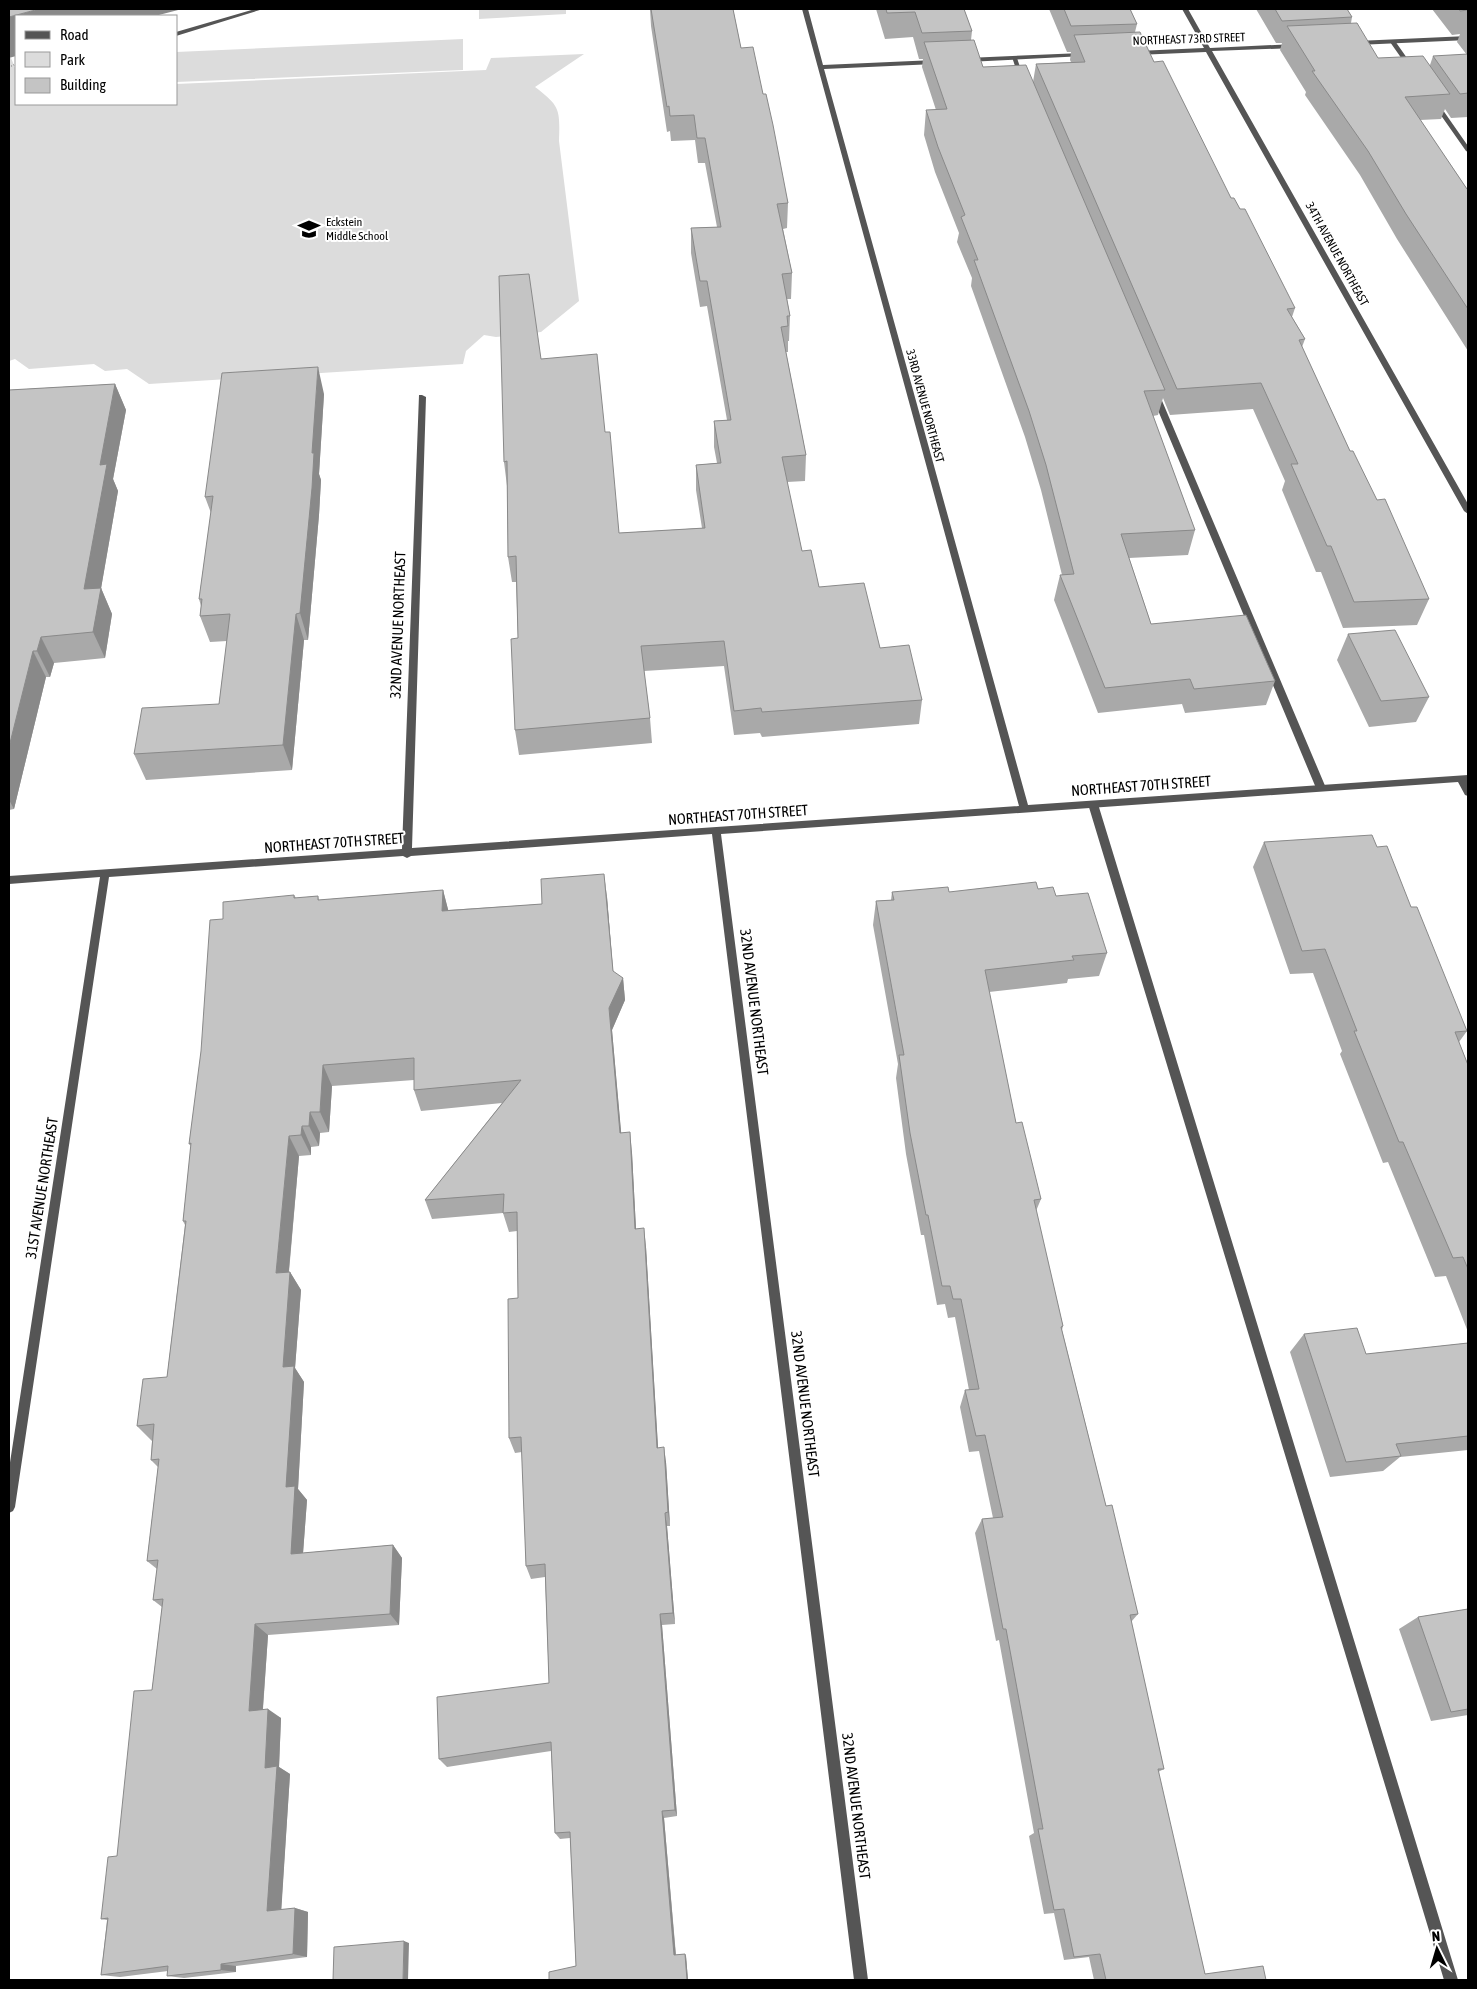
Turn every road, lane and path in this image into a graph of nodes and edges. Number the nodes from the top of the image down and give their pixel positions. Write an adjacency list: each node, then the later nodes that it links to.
1 (260, 9): 4 (street)
2 (805, 9): 15 (street, 33RD AVENUE NORTHEAST)
3 (1184, 9): 9 (street, 34TH AVENUE NORTHEAST)
4 (178, 33)
5 (1468, 38): 6 (street)
6 (1393, 42): 7 (street); 16 (street)
7 (1345, 44)
8 (1307, 46): 9 (street, NORTHEAST 73RD STREET)
9 (1208, 50): 10 (street, NORTHEAST 73RD STREET); 22 (street, 34TH AVENUE NORTHEAST)
10 (1129, 53)
11 (1090, 55): 12 (street)
12 (1014, 58): 14 (street); 17 (street)
13 (945, 61): 15 (street)
14 (955, 61)
15 (821, 67): 27 (street, 33RD AVENUE NORTHEAST)
16 (1416, 74)
17 (1025, 86)
18 (1431, 97): 19 (street)
19 (1468, 150)
20 (1153, 389): 24 (street)
21 (422, 398): 29 (street, 32ND AVENUE NORTHEAST)
22 (1468, 511)
23 (1465, 778): 24 (street, NORTHEAST 70TH STREET); 25 (street)
24 (1321, 788): 26 (street, NORTHEAST 70TH STREET)
25 (1468, 793)
26 (1093, 804): 27 (street, NORTHEAST 70TH STREET); 34 (street)
27 (1024, 809): 28 (street, NORTHEAST 70TH STREET)
28 (716, 831): 29 (street, NORTHEAST 70TH STREET); 33 (street, 32ND AVENUE NORTHEAST)
29 (407, 854): 30 (street, NORTHEAST 70TH STREET)
30 (105, 874): 31 (street, NORTHEAST 70TH STREET); 32 (street, 31ST AVENUE NORTHEAST)
31 (9, 880)
32 (9, 1507)
33 (861, 1980)
34 (1451, 1980)

